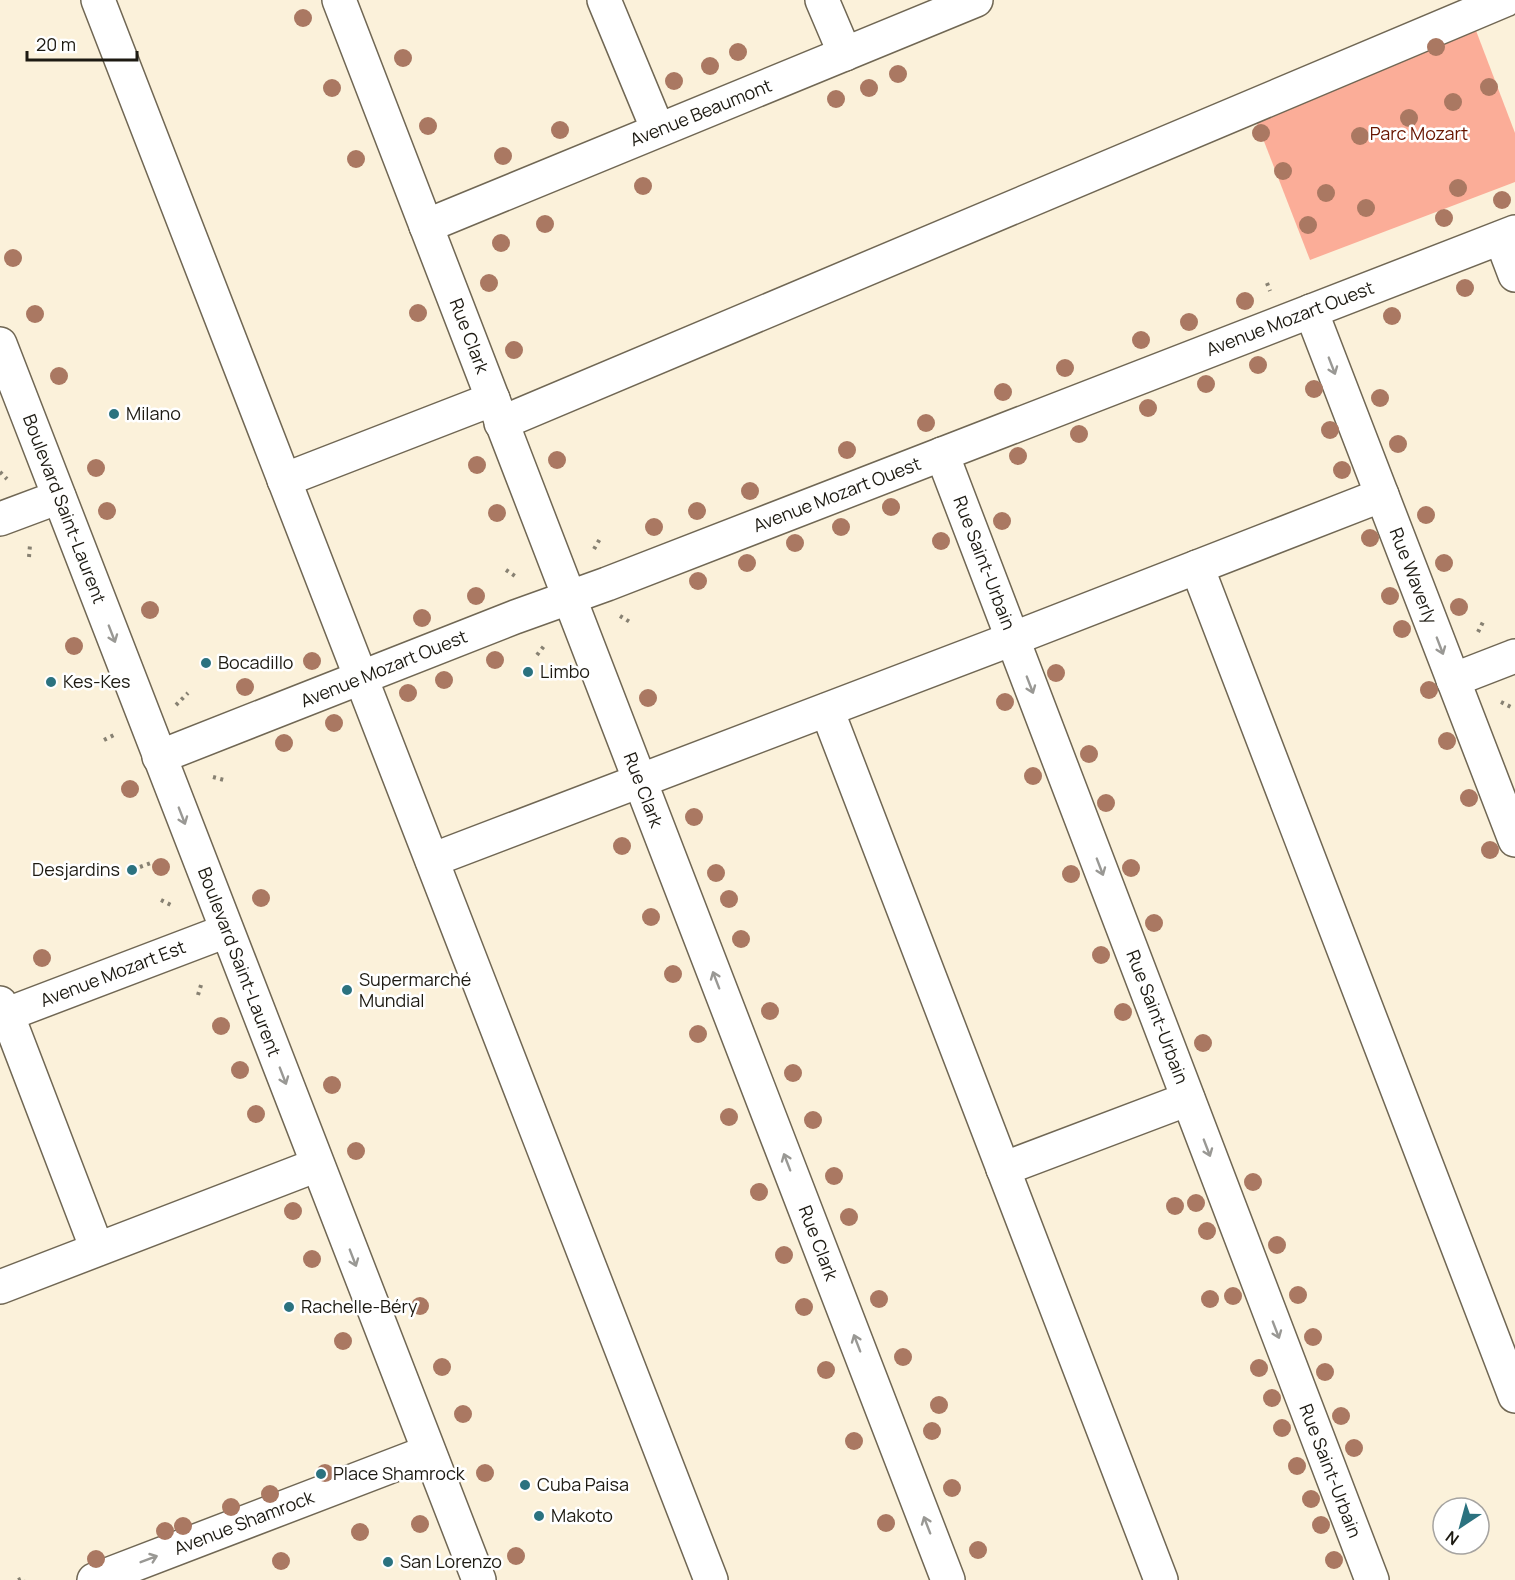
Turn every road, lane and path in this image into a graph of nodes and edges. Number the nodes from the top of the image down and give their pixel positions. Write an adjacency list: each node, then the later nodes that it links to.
1 (98, 0): 18 (street)
2 (339, 0): 9 (street, Rue Clark)
3 (604, 0): 8 (street)
4 (822, 0): 7 (street)
5 (976, 0): 7 (street, Avenue Beaumont)
6 (1505, 0): 14 (street)
7 (845, 54): 8 (street, Avenue Beaumont)
8 (658, 130): 9 (street, Avenue Beaumont)
9 (426, 226): 14 (street, Rue Clark)
10 (1508, 235): 11 (street); 12 (street, Avenue Mozart Ouest)
11 (1515, 275)
12 (1311, 311): 15 (street, Avenue Mozart Ouest); 19 (street, Rue Waverly, one-way to 19)
13 (0, 344): 20 (street, Boulevard Saint-Laurent)
14 (497, 411): 18 (street); 29 (street, Rue Clark)
15 (942, 454): 29 (street, Avenue Mozart Ouest); 34 (street, Rue Saint-Urbain)
16 (0, 472): 17 (path)
17 (8, 480)
18 (284, 480): 38 (street)
19 (1382, 495): 26 (street); 39 (street, Rue Waverly, one-way to 39)
20 (59, 497): 21 (street); 45 (street, Boulevard Saint-Laurent, one-way to 45)
21 (0, 519)
22 (601, 537): 24 (path)
23 (30, 545): 25 (path)
24 (594, 549)
25 (29, 557)
26 (1197, 567): 34 (street); 64 (street)
27 (506, 570): 28 (path)
28 (518, 578)
29 (570, 598): 38 (street, Avenue Mozart Ouest); 48 (street, Rue Clark)
30 (619, 616): 32 (path)
31 (1484, 620): 33 (path)
32 (630, 622)
33 (1475, 636)
34 (1012, 639): 44 (street); 59 (street, Rue Saint-Urbain, one-way to 59)
35 (544, 646): 36 (path)
36 (537, 655)
37 (1515, 656): 39 (street)
38 (361, 679): 45 (street, Avenue Mozart Ouest); 50 (street)
39 (1453, 680): 49 (street, Rue Waverly)
40 (188, 693): 42 (path)
41 (1501, 702): 43 (path)
42 (174, 708)
43 (1513, 708)
44 (826, 710): 48 (street); 61 (street)
45 (159, 757): 55 (street, Boulevard Saint-Laurent, one-way to 55)
46 (213, 777): 47 (path)
47 (224, 780)
48 (640, 782): 50 (street); 71 (street, Rue Clark, one-way to 48)
49 (1515, 840)
50 (432, 860): 70 (street)
51 (151, 862): 52 (path)
52 (140, 867)
53 (161, 900): 54 (path)
54 (171, 905)
55 (226, 931): 58 (street, Avenue Mozart Est); 60 (street, Boulevard Saint-Laurent, one-way to 60)
56 (201, 985): 57 (path)
57 (198, 995)
58 (2, 1011): 62 (street)
59 (1188, 1099): 61 (street); 73 (street, Rue Saint-Urbain, one-way to 73)
60 (317, 1165): 62 (street); 65 (street, Boulevard Saint-Laurent, one-way to 65)
61 (1003, 1169): 72 (street)
62 (97, 1249): 63 (street)
63 (0, 1287)
64 (1515, 1396)
65 (428, 1452): 68 (street, Avenue Shamrock, one-way to 65); 69 (street, Boulevard Saint-Laurent)
66 (18, 1580): 67 (path)
67 (24, 1580)
68 (94, 1580)
69 (479, 1580)
70 (711, 1580)
71 (948, 1580)
72 (1161, 1580)
73 (1372, 1580)

